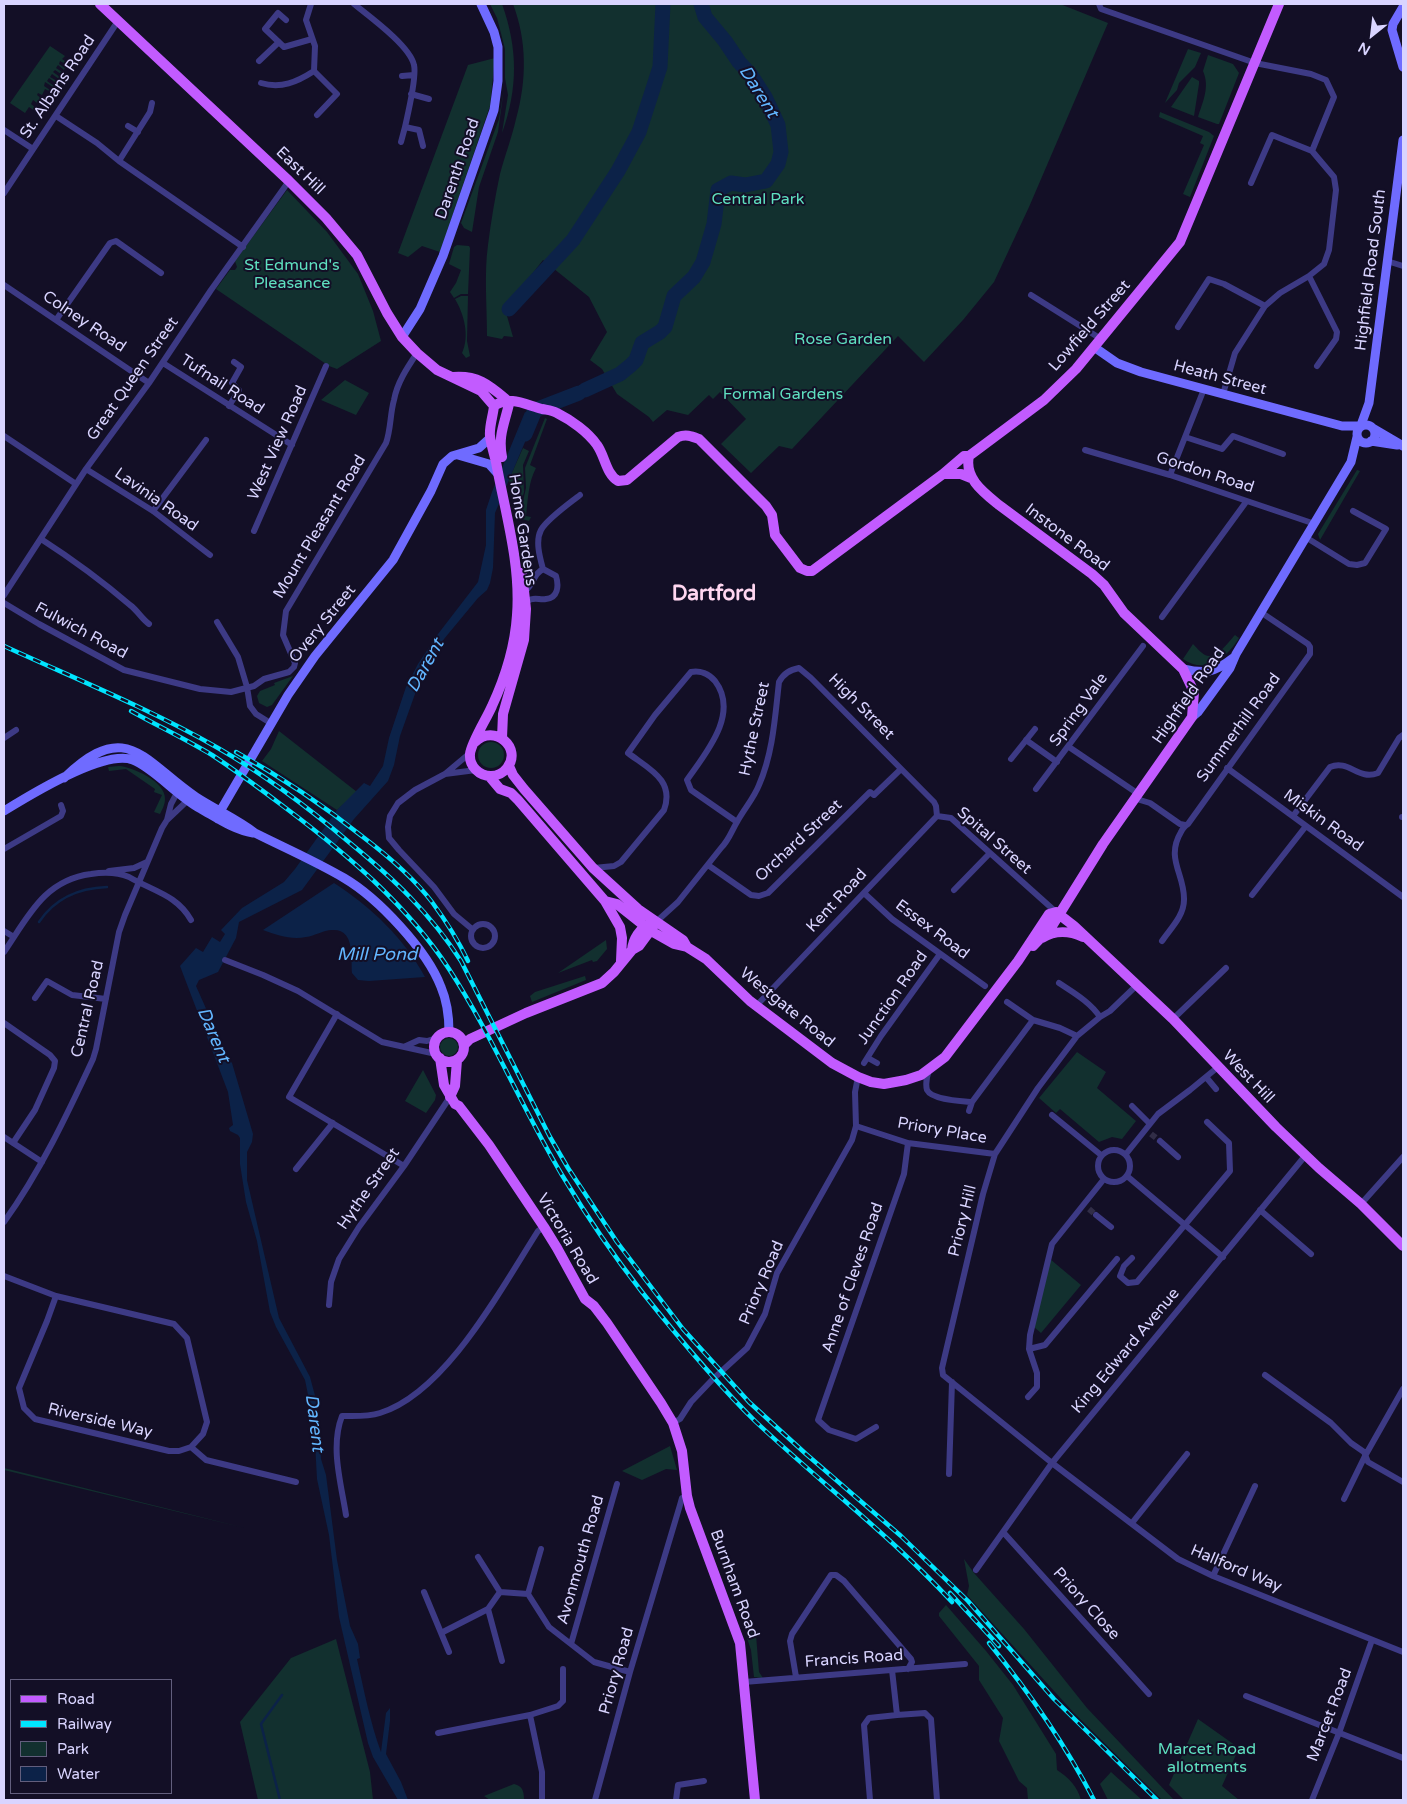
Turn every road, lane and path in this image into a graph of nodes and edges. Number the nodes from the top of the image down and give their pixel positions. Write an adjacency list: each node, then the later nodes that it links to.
1 (100, 4): 10 (main road, East Hill)
2 (312, 4): 12 (street)
3 (354, 4): 19 (street)
4 (481, 4): 49 (street, Darenth Road)
5 (1099, 4): 15 (street)
6 (1279, 4): 15 (main road, Lowfield Street)
7 (1403, 7): 11 (street)
8 (1403, 19): 11 (street)
9 (286, 20): 13 (street)
10 (118, 21): 25 (street, St. Albans Road); 36 (main road, East Hill)
11 (1394, 34): 16 (street)
12 (312, 39): 13 (street); 17 (street)
13 (279, 42): 14 (street)
14 (259, 61)
15 (1255, 63): 34 (street); 50 (main road, Lowfield Street)
16 (1403, 67)
17 (314, 71): 20 (street); 24 (street)
18 (402, 76): 19 (street)
19 (414, 76): 21 (street)
20 (261, 83)
21 (411, 94): 22 (street); 27 (street)
22 (429, 99)
23 (152, 103): 29 (street)
24 (317, 115)
25 (56, 116): 33 (street, St. Albans Road); 35 (street)
26 (128, 126): 29 (street)
27 (405, 127): 31 (street); 32 (street)
28 (4, 130): 33 (street)
29 (138, 132): 35 (street)
30 (1403, 140): 40 (street, Highfield Road South)
31 (401, 142)
32 (423, 146)
33 (33, 149): 38 (street, St. Albans Road)
34 (1312, 151): 37 (street); 43 (street)
35 (119, 161): 39 (street)
36 (289, 181): 39 (street, Great Queen Street); 49 (main road, East Hill)
37 (1251, 183)
38 (4, 193)
39 (243, 247): 53 (street, Great Queen Street)
40 (1387, 261): 41 (street); 61 (street, Highfield Road South)
41 (1403, 266)
42 (161, 273): 47 (street)
43 (1309, 276): 46 (street); 55 (street)
44 (4, 285): 47 (street, Colney Road)
45 (1030, 295): 50 (street)
46 (1265, 306): 48 (street); 59 (street)
47 (56, 320): 57 (street, Colney Road)
48 (1178, 327)
49 (402, 337): 51 (main road, East Hill)
50 (1098, 343): 58 (street, Heath Street); 77 (main road, Lowfield Street)
51 (416, 354): 56 (main road, East Hill); 110 (street, Mount Pleasant Road)
52 (234, 362): 62 (street)
53 (163, 363): 57 (street, Great Queen Street); 62 (street, Tufnail Road)
54 (326, 366): 71 (street, West View Road)
55 (1317, 366)
56 (453, 377): 60 (main road, East Hill); 63 (main road, East Hill)
57 (149, 383): 80 (street, Great Queen Street)
58 (1204, 389): 59 (street, Heath Street); 67 (street)
59 (1223, 394): 65 (street, Heath Street)
60 (507, 400): 63 (main road); 73 (main road, Home Gardens); 82 (main road, Lowfield Street)
61 (1368, 404): 64 (street, Highfield Road South); 65 (street, Highfield Road South)
62 (228, 406): 71 (street, Tufnail Road)
63 (494, 406): 68 (main road, Home Gardens)
64 (1373, 428): 65 (street); 70 (street); 72 (street)
65 (1358, 431): 70 (street); 78 (street, Highfield Road)
66 (4, 436): 85 (street)
67 (1185, 436): 75 (street); 84 (street)
68 (490, 438): 73 (main road, Home Gardens); 76 (street, Overy Street)
69 (206, 440): 88 (street)
70 (1370, 442): 72 (street); 78 (street, Highfield Road)
71 (292, 445): 92 (street, West View Road)
72 (1403, 445)
73 (497, 447): 81 (main road, Home Gardens); 90 (main road, Home Gardens)
74 (1085, 450): 84 (street, Gordon Road)
75 (1283, 454)
76 (458, 455): 81 (street); 112 (street, Overy Street)
77 (969, 456): 79 (main road, Lowfield Street); 83 (main road)
78 (1351, 462): 91 (street, Highfield Road)
79 (954, 464): 82 (main road, Lowfield Street); 83 (main road)
80 (86, 469): 85 (street, Great Queen Street); 88 (street, Lavinia Road)
81 (498, 474): 90 (main road, Home Gardens)
82 (943, 474): 83 (main road)
83 (970, 474): 109 (main road, Instone Road)
84 (1170, 475): 87 (street, Gordon Road)
85 (76, 484): 94 (street, Great Queen Street)
86 (580, 496): 96 (street)
87 (1246, 502): 91 (street, Gordon Road); 102 (street)
88 (153, 511): 95 (street, Lavinia Road)
89 (1353, 511): 93 (street)
90 (509, 516): 97 (main road, Home Gardens); 105 (main road, Home Gardens)
91 (1315, 524): 93 (street, Highfield Road)
92 (254, 531)
93 (1307, 538): 101 (street, Highfield Road)
94 (41, 539): 98 (street, Great Queen Street); 104 (street)
95 (210, 555)
96 (543, 569): 97 (street); 99 (street)
97 (525, 591): 99 (main road, Home Gardens)
98 (4, 595)
99 (525, 602): 105 (main road); 117 (main road, Home Gardens)
100 (4, 603): 110 (street, Fulwich Road)
101 (1262, 613): 107 (street, Highfield Road); 126 (street, Summerhill Road)
102 (1162, 617)
103 (217, 622): 110 (street)
104 (149, 624)
105 (516, 627): 119 (main road, Home Gardens)
106 (1143, 646): 120 (street, Spring Vale)
107 (1236, 654): 109 (street); 111 (street, Highfield Road)
108 (799, 668): 125 (street, High Street); 140 (street, Hythe Street)
109 (1182, 669): 111 (main road, Instone Road)
110 (247, 687): 112 (street)
111 (1192, 717): 132 (main road, Highfield Road)
112 (272, 724): 136 (street, Overy Street)
113 (1035, 729): 118 (street)
114 (16, 730): 116 (street)
115 (1403, 735): 138 (street)
116 (4, 738)
117 (502, 738): 119 (main road); 124 (main road)
118 (1026, 740): 122 (street); 123 (street)
119 (475, 742): 121 (main road)
120 (1069, 747): 123 (street, Spring Vale); 132 (street)
121 (470, 753): 127 (main road); 128 (street)
122 (1011, 759)
123 (1057, 762): 130 (street, Spring Vale)
124 (509, 766): 129 (main road); 147 (main road)
125 (901, 768): 137 (street, Spital Street); 146 (street, Orchard Street)
126 (1227, 768): 138 (street, Miskin Road); 141 (street, Summerhill Road)
127 (476, 770): 128 (street); 129 (main road)
128 (445, 774): 160 (street)
129 (489, 776): 155 (main road)
130 (1036, 789)
131 (181, 791): 133 (street); 135 (street); 136 (street); 139 (street, Central Road)
132 (1136, 796): 141 (street); 154 (main road, Highfield Road)
133 (187, 800): 136 (street); 139 (street, Central Road)
134 (61, 805): 143 (street)
135 (4, 811)
136 (219, 815): 185 (street)
137 (937, 816): 144 (street, Spital Street); 151 (street, Kent Road)
138 (1293, 816): 142 (street, Miskin Road)
139 (167, 820): 145 (street, Central Road)
140 (737, 822): 146 (street, Hythe Street); 147 (street)
141 (1185, 825): 165 (street, Summerhill Road)
142 (1306, 826): 152 (street); 153 (street, Miskin Road)
143 (4, 850)
144 (990, 853): 150 (street); 156 (street, Spital Street)
145 (148, 862): 148 (street); 149 (street, Central Road)
146 (708, 865): 158 (street, Hythe Street)
147 (593, 868): 158 (main road)
148 (102, 872): 149 (street); 162 (street)
149 (138, 882): 157 (street); 177 (street, Central Road)
150 (954, 890)
151 (864, 893): 168 (street, Essex Road); 179 (street, Kent Road)
152 (1252, 895)
153 (1403, 897)
154 (1068, 900): 156 (main road, Highfield Road); 159 (main road)
155 (605, 901): 158 (main road); 171 (main road)
156 (1058, 913): 159 (main road); 163 (main road, Highfield Road); 170 (main road, Highfield Road)
157 (191, 920)
158 (650, 926): 166 (main road, Westgate Road); 166 (main road); 171 (main road, Hythe Street)
159 (1074, 926): 164 (main road, West Hill)
160 (472, 929)
161 (4, 931): 162 (street)
162 (14, 937): 167 (street)
163 (1040, 939): 164 (main road, Highfield Road); 170 (main road, Highfield Road)
164 (1088, 940): 174 (main road, West Hill)
165 (1162, 940)
166 (687, 947): 179 (main road, Westgate Road)
167 (4, 952)
168 (940, 954): 175 (street, Essex Road); 192 (street, Junction Road)
169 (225, 960): 180 (street)
170 (1018, 961): 194 (main road, Highfield Road)
171 (621, 962): 188 (main road, Hythe Street)
172 (1226, 968): 182 (street)
173 (1059, 984): 181 (street)
174 (1137, 985): 181 (street, Priory Hill); 182 (main road, West Hill)
175 (985, 986)
176 (35, 998): 177 (street)
177 (106, 1000): 220 (street, Central Road)
178 (1007, 1002): 183 (street)
179 (757, 1006): 195 (main road, Westgate Road)
180 (337, 1014): 189 (street); 207 (street)
181 (1100, 1017): 186 (street, Priory Hill)
182 (1173, 1019): 193 (main road, West Hill)
183 (1033, 1020): 186 (street); 201 (street)
184 (5, 1027): 212 (street)
185 (450, 1032): 187 (main road); 188 (main road)
186 (1077, 1036): 214 (street, Priory Hill)
187 (437, 1038): 189 (street); 190 (main road, Victoria Road)
188 (464, 1045): 191 (main road, Victoria Road)
189 (400, 1047): 190 (street)
190 (438, 1056): 191 (main road); 200 (main road, Victoria Road)
191 (457, 1060): 198 (main road, Victoria Road)
192 (877, 1063)
193 (1218, 1067): 196 (street); 217 (main road, West Hill)
194 (929, 1070): 197 (main road, Highfield Road); 201 (street)
195 (858, 1077): 197 (main road, Westgate Road); 208 (street, Priory Road)
196 (1206, 1077): 199 (street); 209 (street)
197 (884, 1084)
198 (454, 1086): 200 (main road, Victoria Road); 202 (main road, Victoria Road)
199 (1216, 1089)
200 (450, 1097): 202 (main road, Victoria Road); 221 (street, Hythe Street)
201 (972, 1102): 204 (street)
202 (459, 1106): 231 (main road, Victoria Road)
203 (1132, 1106): 209 (street)
204 (968, 1111)
205 (1052, 1115): 216 (street)
206 (1207, 1122): 230 (street)
207 (333, 1123): 221 (street); 222 (street)
208 (856, 1126): 213 (street, Priory Place); 246 (street, Priory Road)
209 (1149, 1129): 215 (street)
210 (4, 1137): 212 (street)
211 (1160, 1141): 218 (street)
212 (13, 1143): 220 (street)
213 (908, 1143): 214 (street, Priory Place); 247 (street, Anne of Cleves Road)
214 (995, 1154): 243 (street, Priory Hill)
215 (1126, 1154): 216 (street); 223 (street)
216 (1102, 1156): 224 (street)
217 (1305, 1156): 225 (main road, West Hill); 226 (street, King Edward Avenue)
218 (1178, 1157)
219 (1403, 1157): 225 (street)
220 (42, 1162): 227 (street, Central Road)
221 (404, 1166): 240 (street, Hythe Street)
222 (296, 1169)
223 (1127, 1176): 224 (street); 230 (street)
224 (1104, 1179): 241 (street)
225 (1361, 1204): 233 (main road, West Hill)
226 (1260, 1210): 234 (street); 235 (street, King Edward Avenue)
227 (6, 1213): 229 (street, Central Road)
228 (1096, 1214): 232 (street)
229 (4, 1222)
230 (1185, 1226): 235 (street); 236 (street)
231 (544, 1227): 246 (main road, Victoria Road); 260 (street)
232 (1111, 1227)
233 (1403, 1246)
234 (1311, 1254)
235 (1223, 1256): 252 (street, King Edward Avenue)
236 (1132, 1258)
237 (1117, 1259): 241 (street)
238 (4, 1276): 239 (street)
239 (56, 1296): 249 (street); 249 (street, Riverside Way)
240 (329, 1305)
241 (1029, 1349): 245 (street)
242 (1265, 1375): 251 (street)
243 (952, 1382): 252 (street, Priory Hill); 253 (street)
244 (1403, 1389): 251 (street)
245 (1028, 1397)
246 (673, 1423): 248 (main road, Victoria Road)
247 (876, 1427)
248 (679, 1439): 258 (main road, Burnham Road)
249 (192, 1447): 254 (street)
250 (1186, 1454): 261 (street)
251 (1365, 1456): 255 (street); 259 (street)
252 (1052, 1463): 261 (street, Hallford Way); 262 (street, King Edward Avenue)
253 (949, 1474)
254 (296, 1482)
255 (1403, 1482)
256 (617, 1484): 273 (street, Avonmouth Road)
257 (1255, 1486): 266 (street)
258 (687, 1496): 281 (street, Priory Road); 283 (main road, Burnham Road)
259 (1344, 1499)
260 (346, 1515)
261 (1132, 1523): 266 (street, Hallford Way)
262 (1003, 1532): 265 (street, King Edward Avenue); 284 (street, Priory Close)
263 (541, 1549): 269 (street)
264 (478, 1557): 268 (street)
265 (976, 1570)
266 (1213, 1576): 272 (street, Hallford Way)
267 (424, 1592): 271 (street)
268 (500, 1592): 269 (street); 270 (street)
269 (528, 1594): 273 (street)
270 (488, 1609): 271 (street); 276 (street)
271 (441, 1632): 274 (street)
272 (1372, 1640): 275 (street, Hallford Way); 289 (street, Marcet Road)
273 (571, 1644): 281 (street)
274 (449, 1652)
275 (1403, 1652)
276 (502, 1661)
277 (965, 1664): 278 (street, Francis Road)
278 (908, 1668): 280 (street, Francis Road); 282 (street)
279 (563, 1669): 286 (street)
280 (892, 1670): 282 (street, Francis Road); 287 (street)
281 (630, 1672): 293 (street, Priory Road)
282 (796, 1677): 283 (street, Francis Road)
283 (744, 1682): 295 (main road, Burnham Road)
284 (1149, 1694)
285 (1246, 1696): 289 (street)
286 (530, 1715): 288 (street); 292 (street)
287 (897, 1715): 296 (street); 297 (street)
288 (438, 1732)
289 (1339, 1733): 290 (street); 298 (street, Marcet Road)
290 (1403, 1758)
291 (704, 1781): 294 (street)
292 (542, 1800)
293 (595, 1800)
294 (676, 1800)
295 (755, 1800)
296 (870, 1800)
297 (937, 1800)
298 (1312, 1800)

